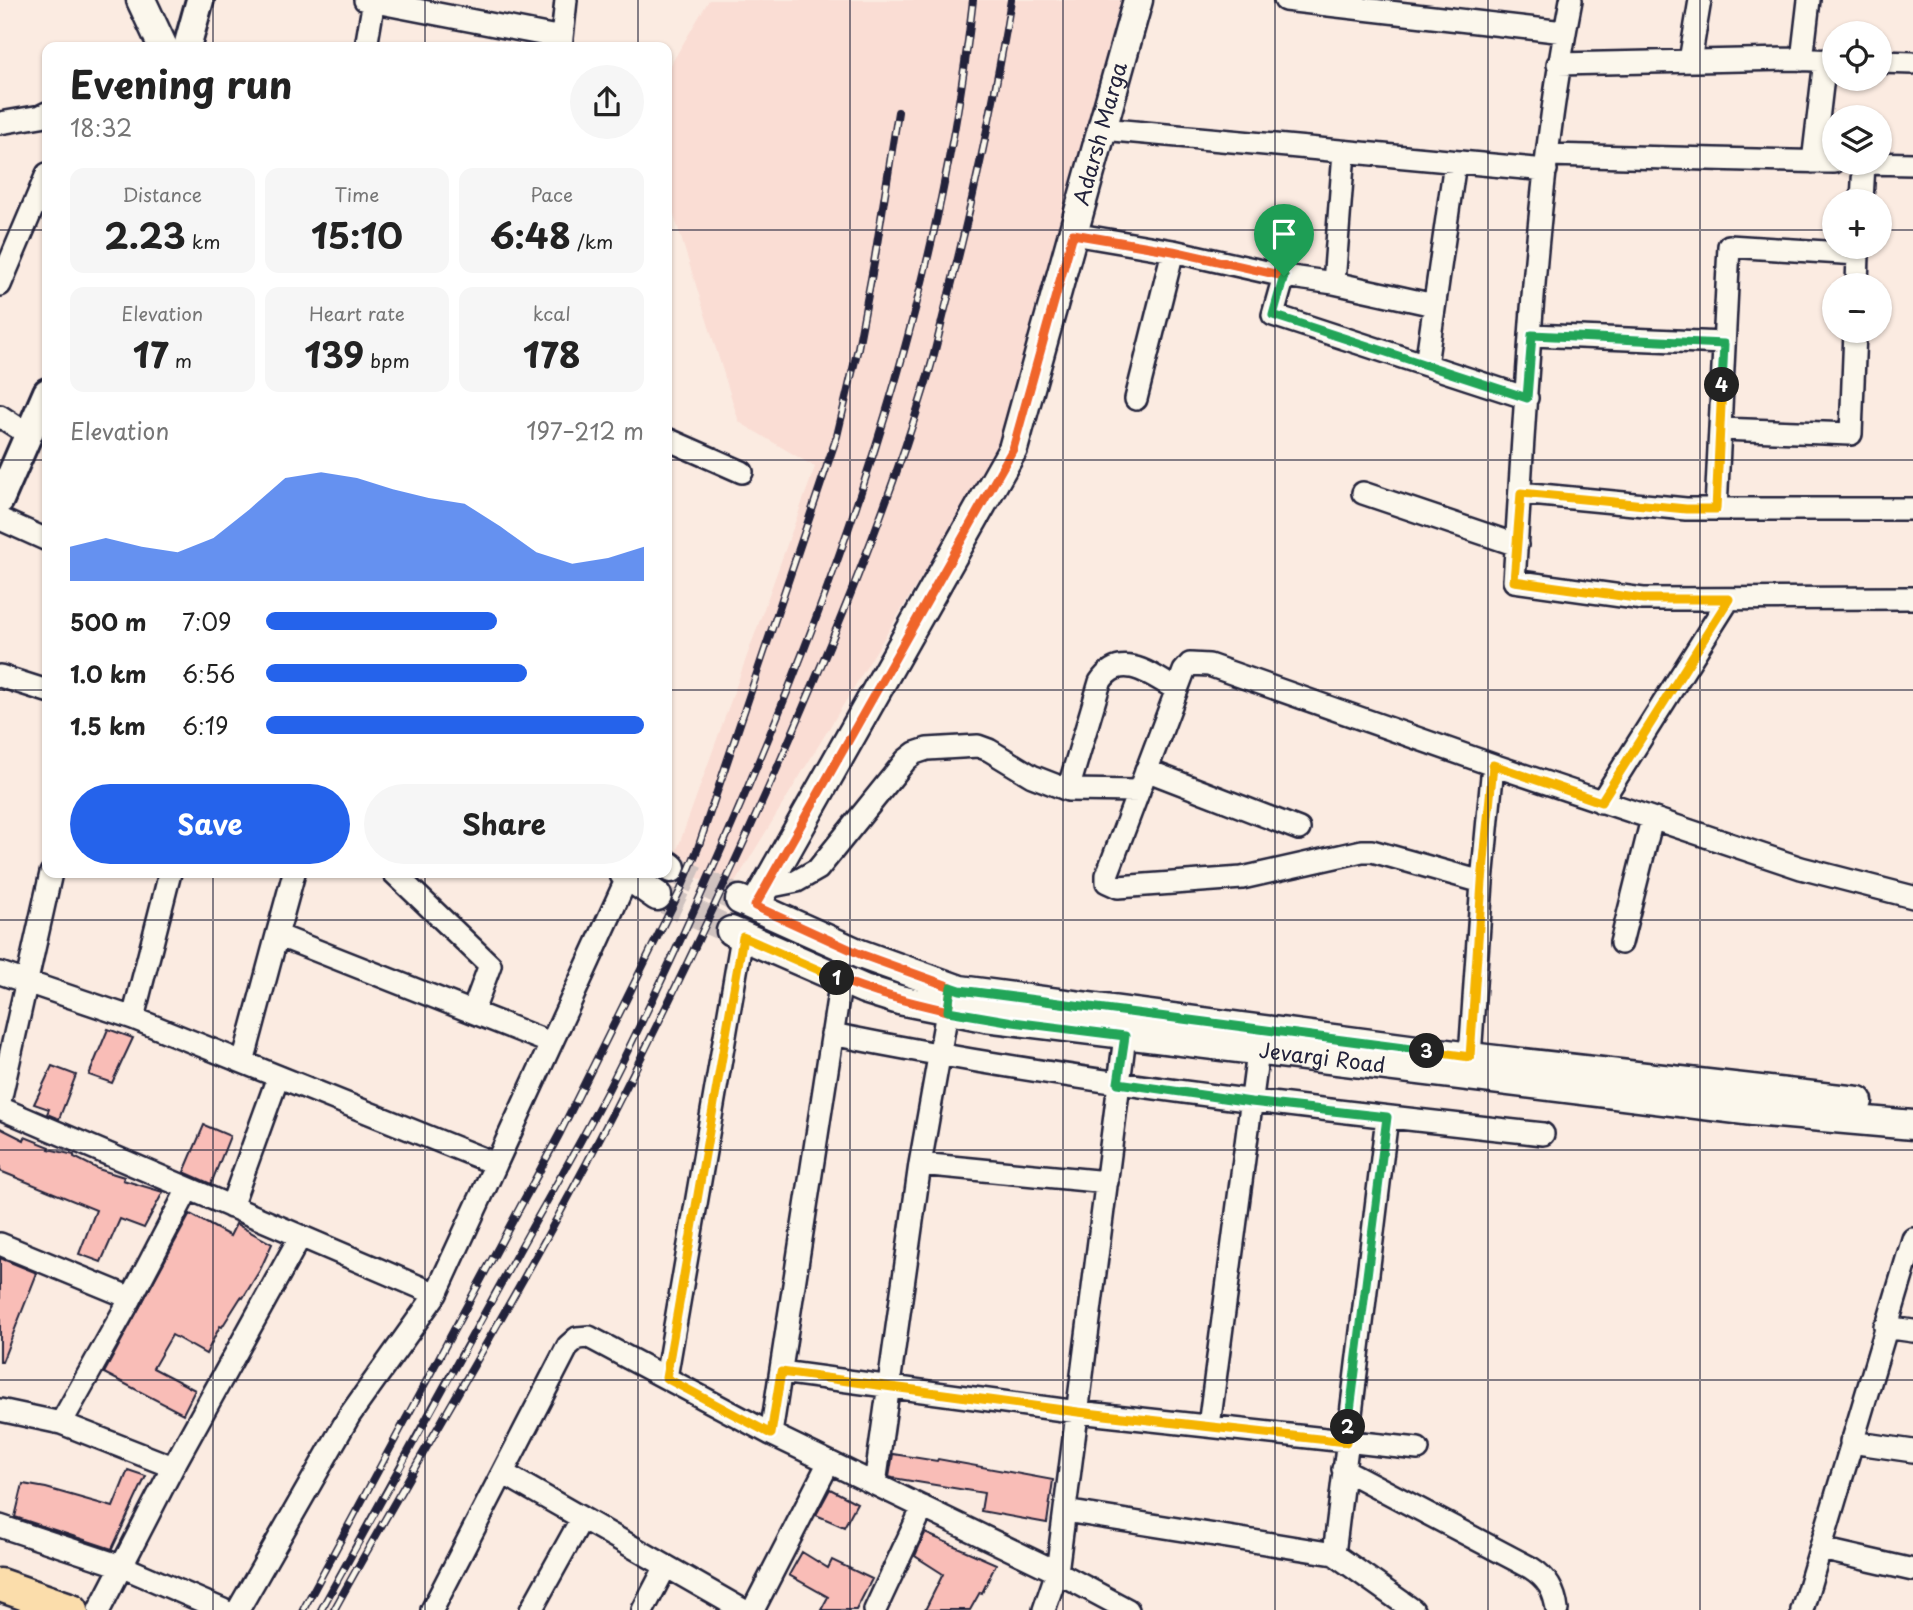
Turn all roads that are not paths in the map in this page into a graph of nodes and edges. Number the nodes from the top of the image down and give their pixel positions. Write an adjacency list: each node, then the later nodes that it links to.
1 (141, 0): 11 (main road)
2 (200, 0): 12 (street)
3 (371, 0): 13 (street); 14 (street)
4 (566, 0): 14 (street)
5 (1138, 0): 23 (main road, Adarsh Marga)
6 (1285, 0): 10 (street)
7 (1571, 0): 10 (street)
8 (1700, 0): 17 (street)
9 (1809, 0): 15 (street)
10 (1564, 32): 20 (street)
11 (161, 42)
12 (188, 42)
13 (367, 42)
14 (561, 42)
15 (1802, 60): 17 (street); 18 (street)
16 (1912, 60): 19 (street)
17 (1690, 61): 20 (street)
18 (1822, 61)
19 (1892, 61)
20 (1558, 64): 26 (street)
21 (42, 116): 22 (street)
22 (0, 123)
23 (1102, 130): 24 (street); 31 (main road, Adarsh Marga)
24 (1344, 152): 25 (street); 35 (street)
25 (1455, 162): 26 (street); 37 (street)
26 (1546, 162): 27 (street); 38 (street)
27 (1822, 162)
28 (1892, 164): 29 (street)
29 (1913, 164)
30 (42, 186): 36 (street)
31 (1073, 234): 33 (street); 78 (main road, Adarsh Marga)
32 (1822, 250): 40 (street)
33 (1173, 251): 34 (street); 43 (street)
34 (1284, 276): 35 (street); 41 (street)
35 (1334, 283): 37 (street)
36 (0, 285)
37 (1434, 305): 41 (street)
38 (1532, 335): 40 (street); 42 (street)
39 (1854, 343): 46 (street)
40 (1724, 344): 46 (street)
41 (1426, 365): 42 (street)
42 (1527, 398): 51 (street)
43 (1136, 399)
44 (42, 412): 47 (street)
45 (0, 416): 47 (street)
46 (1720, 429): 53 (street)
47 (36, 435): 52 (street)
48 (672, 441): 49 (street)
49 (742, 472)
50 (1363, 493): 57 (street)
51 (1521, 493): 53 (street); 57 (street)
52 (0, 500)
53 (1716, 509): 54 (street)
54 (1913, 509)
55 (0, 519): 56 (street)
56 (42, 538)
57 (1517, 545): 59 (street)
58 (1913, 598): 59 (street)
59 (1729, 599): 67 (street)
60 (0, 676): 61 (street)
61 (42, 689)
62 (1177, 690): 63 (street); 64 (street); 65 (street)
63 (1493, 765): 67 (street); 76 (street)
64 (1146, 770): 66 (street); 69 (street)
65 (1068, 790): 66 (street); 78 (street)
66 (1139, 791): 76 (street)
67 (1601, 802): 68 (street)
68 (1652, 819): 79 (street); 82 (street)
69 (1299, 830)
70 (50, 878): 85 (street)
71 (169, 878): 88 (street)
72 (293, 878): 81 (street)
73 (399, 878): 87 (street)
74 (625, 878): 91 (street)
75 (630, 878): 77 (main road)
76 (1482, 882): 94 (street)
77 (657, 896)
78 (754, 897): 86 (main road)
79 (1913, 897)
80 (737, 934): 84 (main road, Jevargi Road); 118 (street)
81 (277, 935): 87 (street); 95 (street)
82 (1621, 943)
83 (0, 973): 85 (street)
84 (841, 979): 86 (main road, Jevargi Road); 89 (street)
85 (25, 982): 88 (street); 98 (street)
86 (949, 999): 90 (main road, Jevargi Road); 93 (street); 94 (main road)
87 (473, 1010): 91 (street)
88 (133, 1018): 95 (street)
89 (832, 1034): 93 (street); 117 (street)
90 (1125, 1036): 92 (main road, Jevargi Road); 97 (street)
91 (551, 1043): 105 (street)
92 (1258, 1052): 99 (street); 103 (main road, Jevargi Road)
93 (940, 1056): 97 (street); 106 (street)
94 (1470, 1057): 101 (main road)
95 (243, 1062): 96 (street)
96 (278, 1077): 105 (street); 109 (street)
97 (1118, 1083): 99 (street); 107 (street)
98 (0, 1101)
99 (1251, 1102): 102 (street); 123 (street)
100 (0, 1108): 108 (street)
101 (1913, 1108)
102 (1387, 1117): 104 (street); 125 (street)
103 (1913, 1125)
104 (1543, 1135)
105 (496, 1164): 113 (street)
106 (920, 1164): 107 (street); 119 (street)
107 (1107, 1182): 121 (street)
108 (188, 1189): 109 (street); 114 (street)
109 (231, 1207): 110 (street)
110 (300, 1237): 113 (street); 130 (street)
111 (1913, 1239): 115 (street)
112 (0, 1244): 114 (street)
113 (436, 1294): 151 (street)
114 (131, 1298): 122 (street)
115 (1885, 1327): 116 (street); 126 (street)
116 (1913, 1331)
117 (781, 1372): 119 (street); 124 (street)
118 (666, 1378): 124 (street); 132 (street)
119 (889, 1386): 121 (street); 133 (street)
120 (0, 1410): 122 (street)
121 (1078, 1412): 123 (street); 135 (street)
122 (61, 1423): 130 (street)
123 (1209, 1426): 125 (street)
124 (771, 1434): 129 (street)
125 (1346, 1442): 127 (street); 131 (street)
126 (1851, 1443): 128 (street); 138 (street)
127 (1418, 1450)
128 (1913, 1451)
129 (829, 1462): 133 (street); 155 (street)
130 (173, 1467): 140 (street)
131 (1343, 1469): 139 (street); 160 (street)
132 (503, 1473): 136 (street); 146 (street)
133 (875, 1484): 134 (street)
134 (923, 1507): 143 (street); 156 (street)
135 (1065, 1511): 139 (street); 143 (street)
136 (582, 1518): 141 (street); 152 (street)
137 (0, 1526): 140 (street)
138 (1821, 1549): 142 (street); 161 (street)
139 (1334, 1554): 159 (street)
140 (121, 1566): 149 (street); 150 (street)
141 (666, 1566): 153 (street); 154 (street)
142 (1913, 1570)
143 (1057, 1572): 157 (street); 158 (street)
144 (0, 1585): 148 (main road)
145 (0, 1604): 147 (main road)
146 (434, 1609)
147 (17, 1610)
148 (72, 1610)
149 (99, 1610)
150 (223, 1610)
151 (238, 1610)
152 (531, 1610)
153 (643, 1610)
154 (743, 1610)
155 (753, 1610)
156 (875, 1610)
157 (1044, 1610)
158 (1128, 1610)
159 (1413, 1610)
160 (1557, 1610)
161 (1802, 1610)

